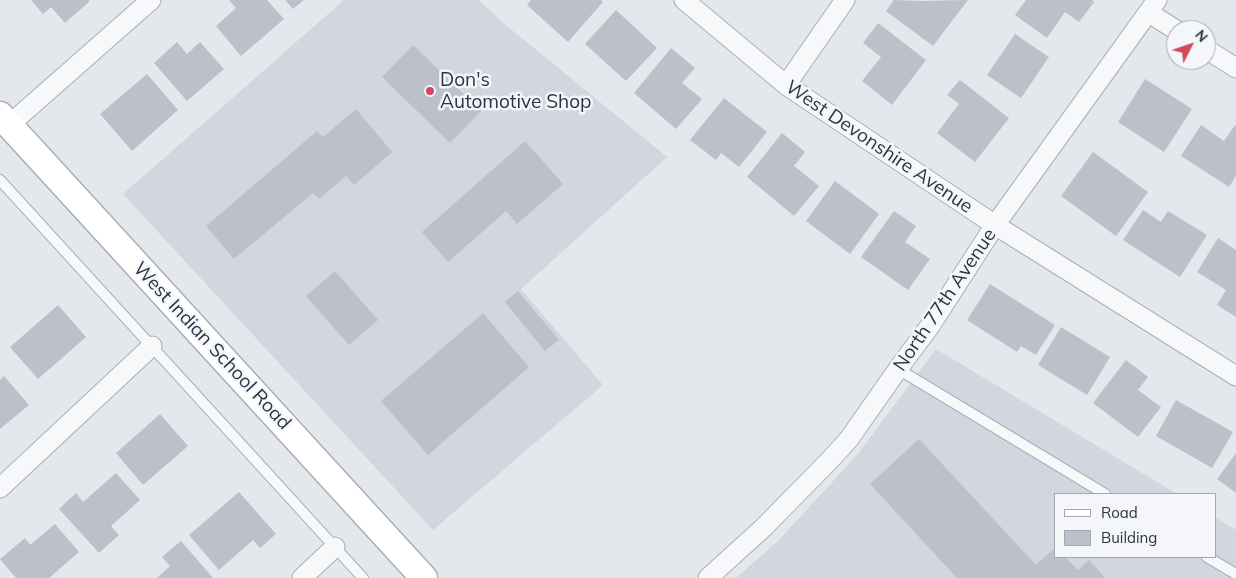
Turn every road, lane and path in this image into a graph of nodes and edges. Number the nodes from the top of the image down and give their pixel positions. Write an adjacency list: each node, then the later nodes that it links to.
1 (151, 0): 9 (street)
2 (684, 0): 8 (street, West Devonshire Avenue)
3 (845, 0): 8 (street)
4 (1153, 6): 5 (street); 11 (street, North 77th Avenue)
5 (1166, 20)
6 (1216, 55): 7 (street)
7 (1236, 68)
8 (786, 85): 11 (street, West Devonshire Avenue)
9 (5, 120): 22 (main road, West Indian School Road)
10 (0, 180): 12 (lane)
11 (995, 225): 13 (street, North 77th Avenue); 14 (street, West Devonshire Avenue)
12 (152, 346): 15 (street); 17 (lane)
13 (898, 369): 16 (lane); 23 (street, North 77th Avenue)
14 (1236, 376)
15 (0, 488)
16 (1103, 493)
17 (335, 547): 20 (street); 21 (lane)
18 (1210, 558): 19 (lane)
19 (1236, 574)
20 (302, 578)
21 (363, 578)
22 (424, 578)
23 (708, 578)

